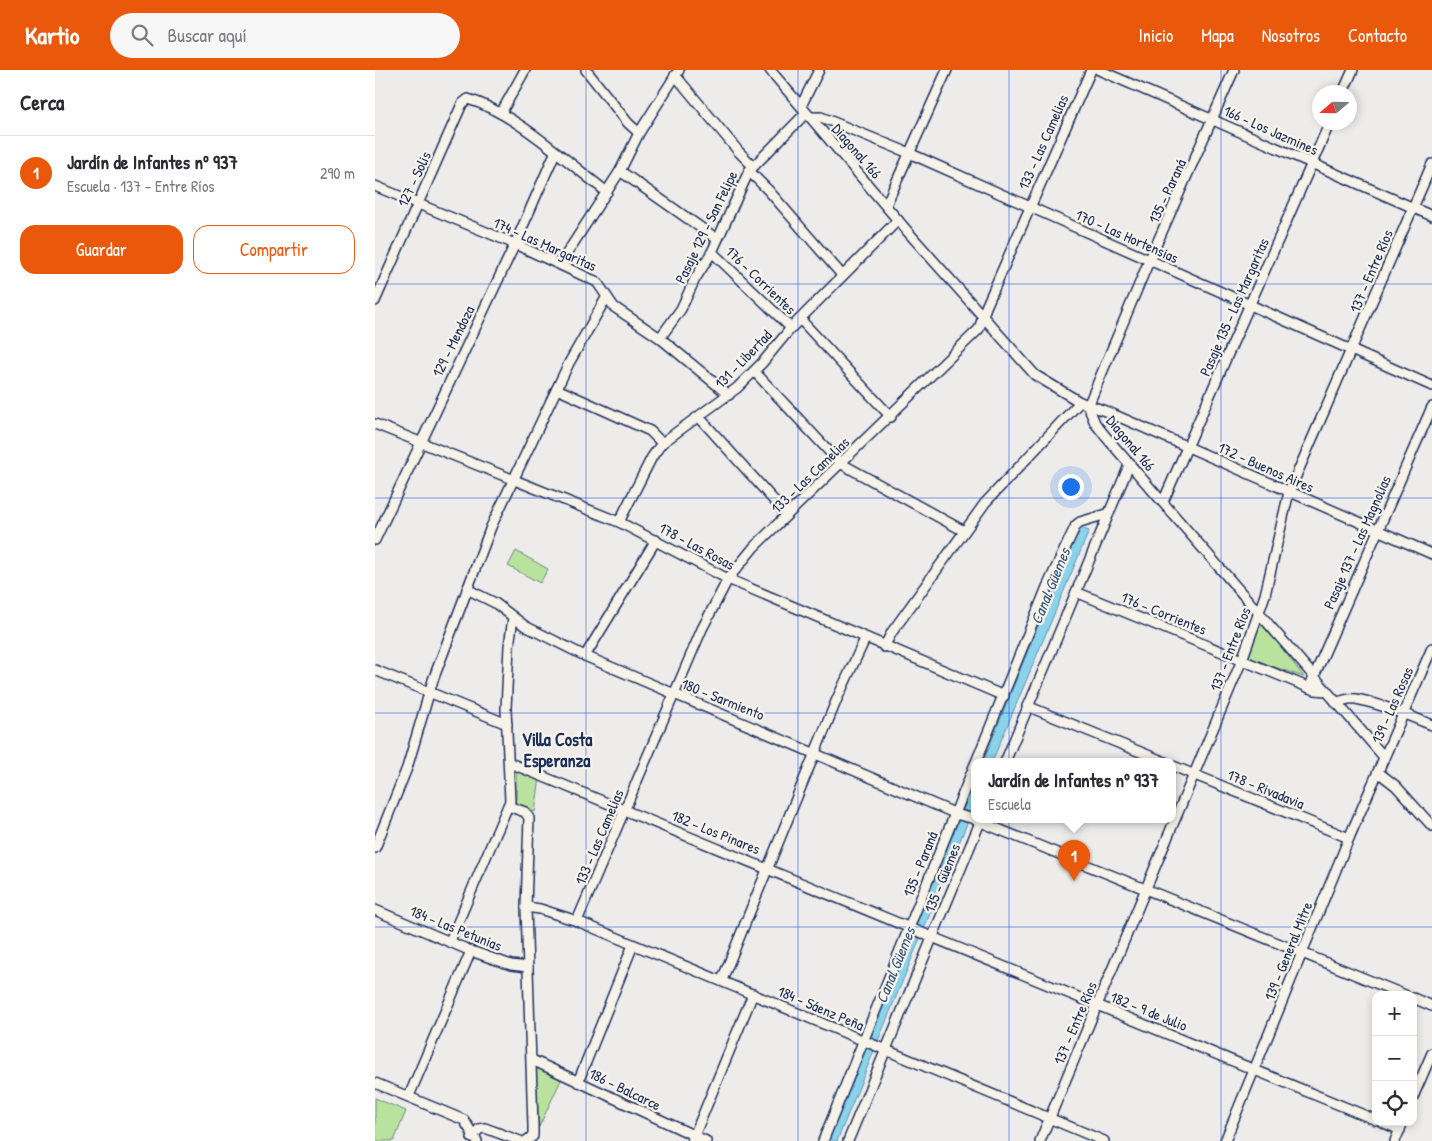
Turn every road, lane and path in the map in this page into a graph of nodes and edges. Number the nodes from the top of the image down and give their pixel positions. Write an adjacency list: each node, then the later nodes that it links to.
1 (525, 70): 13 (street)
2 (586, 70): 16 (street)
3 (770, 70): 12 (street, Diagonal 166)
4 (819, 70): 12 (street, Pasaje 129 - San Felipe)
5 (947, 70): 18 (street)
6 (1091, 70): 27 (street, 133 - Las Camelias)
7 (1099, 70): 14 (street, 166 - Los Jazmines)
8 (1234, 70): 14 (street, 135 - Paraná)
9 (1353, 70): 11 (street)
10 (677, 73): 16 (street); 21 (street)
11 (1346, 85)
12 (805, 112): 18 (street, 170 - Las Hortensias); 21 (street, Pasaje 129 - San Felipe); 26 (street, Diagonal 166)
13 (501, 113): 17 (street); 25 (street, 127 - Solis)
14 (1213, 119): 19 (street, 166 - Los Jazmines); 34 (street, 135 - Paraná)
15 (1327, 130): 19 (street, Pasaje 135 - Las Margaritas)
16 (639, 133): 22 (street)
17 (555, 153): 24 (street); 32 (street, 129 - Mendoza)
18 (909, 153): 26 (street); 27 (street, 170 - Las Hortensias)
19 (1313, 163): 28 (street, 166 - Los Jazmines); 39 (street, Pasaje 135 - Las Margaritas)
20 (1432, 164): 28 (street, 137 - Entre Ríos)
21 (751, 168): 31 (street, Pasaje 129 - San Felipe); 36 (street)
22 (620, 171): 24 (street); 31 (street, 176 - Corrientes)
23 (375, 186): 25 (street, 174 - Las Margaritas)
24 (607, 192): 35 (street)
25 (417, 205): 32 (street, 174 - Las Margaritas); 38 (street, 127 - Solis)
26 (885, 205): 30 (street, Diagonal 166)
27 (1030, 206): 34 (street, 170 - Las Hortensias); 41 (street, 133 - Las Camelias)
28 (1413, 207): 29 (street, 166 - Los Jazmines); 44 (street, 137 - Entre Ríos)
29 (1432, 216)
30 (898, 220): 36 (street, 131 - Libertad); 41 (street, Diagonal 166)
31 (717, 240): 33 (street, Pasaje 129 - San Felipe)
32 (515, 244): 35 (street, 174 - Las Margaritas); 54 (street, 129 - Mendoza)
33 (712, 252): 42 (street, 176 - Corrientes); 43 (street, Pasaje 129 - San Felipe)
34 (1149, 261): 39 (street, 170 - Las Hortensias); 49 (street, 135 - Paraná)
35 (560, 264): 37 (street, 174 - Las Margaritas)
36 (842, 276): 40 (street, 131 - Libertad)
37 (606, 298): 43 (street, 174 - Las Margaritas); 47 (street)
38 (375, 300)
39 (1249, 305): 44 (street, 170 - Las Hortensias); 56 (street, Pasaje 135 - Las Margaritas)
40 (800, 319): 42 (street, 131 - Libertad); 52 (street)
41 (984, 319): 49 (street, Diagonal 166); 52 (street, 133 - Las Camelias)
42 (791, 328): 45 (street, 131 - Libertad)
43 (660, 338): 48 (street, 174 - Las Margaritas)
44 (1351, 350): 46 (street, 170 - Las Hortensias); 60 (street, 137 - Entre Ríos)
45 (754, 371): 48 (street, 131 - Libertad); 57 (street)
46 (1432, 386)
47 (557, 389): 55 (street); 59 (street)
48 (729, 395): 51 (street, 131 - Libertad)
49 (1084, 404): 56 (street, 172 - Buenos Aires); 58 (street, Diagonal 166); 66 (street, 135 - Paraná)
50 (1432, 407): 65 (street, Pasaje 137 - Las Magnolias)
51 (699, 417): 55 (street, 131 - Libertad); 63 (street)
52 (891, 417): 57 (street, 133 - Las Camelias)
53 (375, 424): 54 (street, 178 - Las Rosas)
54 (420, 442): 59 (street, 178 - Las Rosas); 67 (street, 129 - Mendoza)
55 (662, 443): 64 (street, 131 - Libertad)
56 (1188, 448): 60 (street, 172 - Buenos Aires); 61 (street, Pasaje 135 - Las Margaritas)
57 (840, 463): 63 (street, 133 - Las Camelias); 66 (street)
58 (1130, 463): 61 (street, Diagonal 166); 62 (street)
59 (513, 480): 64 (street, 178 - Las Rosas); 71 (street)
60 (1289, 492): 65 (street, 172 - Buenos Aires); 73 (street, 137 - Entre Ríos)
61 (1163, 502): 73 (street, Diagonal 166)
62 (1107, 514): 72 (street); 86 (street, 135 - Paraná)
63 (787, 515): 70 (street, 133 - Las Camelias)
64 (619, 522): 68 (street, 178 - Las Rosas)
65 (1377, 530): 69 (street, 172 - Buenos Aires); 81 (street, Pasaje 137 - Las Magnolias)
66 (964, 531): 76 (street, 135 - Paraná)
67 (375, 540)
68 (656, 540): 70 (street, 178 - Las Rosas); 78 (street)
69 (1432, 554)
70 (728, 579): 75 (street, 178 - Las Rosas); 85 (street, 133 - Las Camelias)
71 (467, 589): 74 (street, 180 - Sarmiento); 84 (street)
72 (1076, 592): 79 (street, 176 - Corrientes); 88 (street)
73 (1259, 613): 79 (street, 137 - Entre Ríos); 81 (street, Diagonal 166)
74 (513, 618): 78 (street, 180 - Sarmiento); 90 (street)
75 (865, 639): 76 (street, 178 - Las Rosas); 92 (street)
76 (884, 647): 86 (street, 178 - Las Rosas)
77 (1432, 648): 89 (street, 139 - Las Rosas)
78 (585, 656): 85 (street, 180 - Sarmiento)
79 (1242, 660): 82 (street, 176 - Corrientes); 100 (street, 137 - Entre Ríos)
80 (375, 670): 84 (street)
81 (1314, 677): 82 (street, Pasaje 137 - Las Magnolias); 83 (street, Diagonal 166)
82 (1309, 688): 83 (street, 176 - Corrientes)
83 (1326, 691): 87 (street, Diagonal 166)
84 (429, 692): 90 (street); 112 (street)
85 (674, 694): 92 (street, 180 - Sarmiento); 103 (street, 133 - Las Camelias)
86 (1004, 696): 93 (street, 135 - Paraná)
87 (1336, 703): 89 (street); 96 (street, Diagonal 166)
88 (1027, 706): 94 (street); 95 (street)
89 (1403, 713): 91 (street); 96 (street, 139 - Las Rosas)
90 (507, 724): 97 (street)
91 (1432, 725)
92 (815, 752): 104 (street, 180 - Sarmiento); 113 (street)
93 (978, 758)
94 (1007, 758)
95 (1155, 758)
96 (1383, 758): 99 (street, 139 - Las Rosas)
97 (510, 763): 102 (street); 103 (street, 182 - Los Pinares)
98 (1176, 767): 100 (street, 178 - Rivadavia)
99 (1378, 772): 110 (street); 111 (street, 139 - General Mitre)
100 (1193, 774): 105 (street, 137 - Entre Ríos); 111 (street, 178 - Rivadavia)
101 (971, 776): 104 (street, 135 - Paraná)
102 (508, 806): 115 (street); 120 (street)
103 (626, 810): 113 (street, 182 - Los Pinares); 117 (street, 133 - Las Camelias)
104 (957, 813): 106 (street, 180 - Sarmiento); 118 (street, 135 - Paraná)
105 (1176, 815)
106 (971, 818)
107 (976, 823): 119 (street, 135 - Güemes)
108 (984, 823): 114 (street, 180 - Sarmiento)
109 (1173, 823): 114 (street, 137 - Entre Ríos)
110 (1432, 826)
111 (1349, 838): 123 (street, 139 - General Mitre)
112 (375, 848)
113 (769, 868): 118 (street, 182 - Los Pinares); 125 (street)
114 (1145, 889): 123 (street, 180 - Sarmiento); 129 (street, 137 - Entre Ríos)
115 (526, 907): 117 (street, 184 - Sáenz Peña); 124 (street)
116 (375, 910): 120 (street, 184 - Las Petunias)
117 (577, 921): 121 (street, 184 - Sáenz Peña)
118 (911, 928): 119 (street, 182 - 9 de Julio); 131 (street, 135 - Paraná)
119 (931, 936): 129 (street, 182 - 9 de Julio); 132 (street, 135 - Güemes)
120 (450, 941): 122 (street, 184 - Las Petunias)
121 (633, 945): 125 (street, 184 - Sáenz Peña); 136 (street)
122 (471, 951): 124 (street, 184 - Las Petunias); 139 (street)
123 (1301, 952): 126 (street, 180 - Sarmiento); 135 (street, 139 - General Mitre)
124 (528, 967): 134 (street)
125 (722, 980): 127 (street, 184 - Sáenz Peña)
126 (1395, 991)
127 (753, 994): 131 (street, 184 - Sáenz Peña); 143 (street)
128 (1417, 1000): 130 (street)
129 (1097, 1004): 135 (street, 182 - 9 de Julio); 140 (street, 137 - Entre Ríos)
130 (1432, 1006)
131 (866, 1042): 132 (street, 184 - Sáenz Peña); 148 (street, 135 - Paraná)
132 (882, 1049): 140 (street, 184 - Sáenz Peña); 149 (street, 135 - Güemes)
133 (1432, 1053): 138 (street)
134 (532, 1060): 136 (street, 186 - Balcarce); 146 (street)
135 (1255, 1069): 141 (street, 182 - 9 de Julio); 152 (street, 139 - General Mitre)
136 (577, 1082): 143 (street, 186 - Balcarce)
137 (375, 1083): 139 (street)
138 (1417, 1088)
139 (409, 1096): 144 (street)
140 (1050, 1118): 150 (street, 137 - Entre Ríos); 151 (street, 184 - Sáenz Peña)
141 (1372, 1118)
142 (1401, 1126): 153 (street)
143 (693, 1138): 147 (street, 186 - Balcarce)
144 (474, 1139): 145 (street)
145 (519, 1141)
146 (526, 1141)
147 (705, 1141)
148 (823, 1141)
149 (848, 1141)
150 (1040, 1141)
151 (1104, 1141)
152 (1225, 1141)
153 (1395, 1141)

